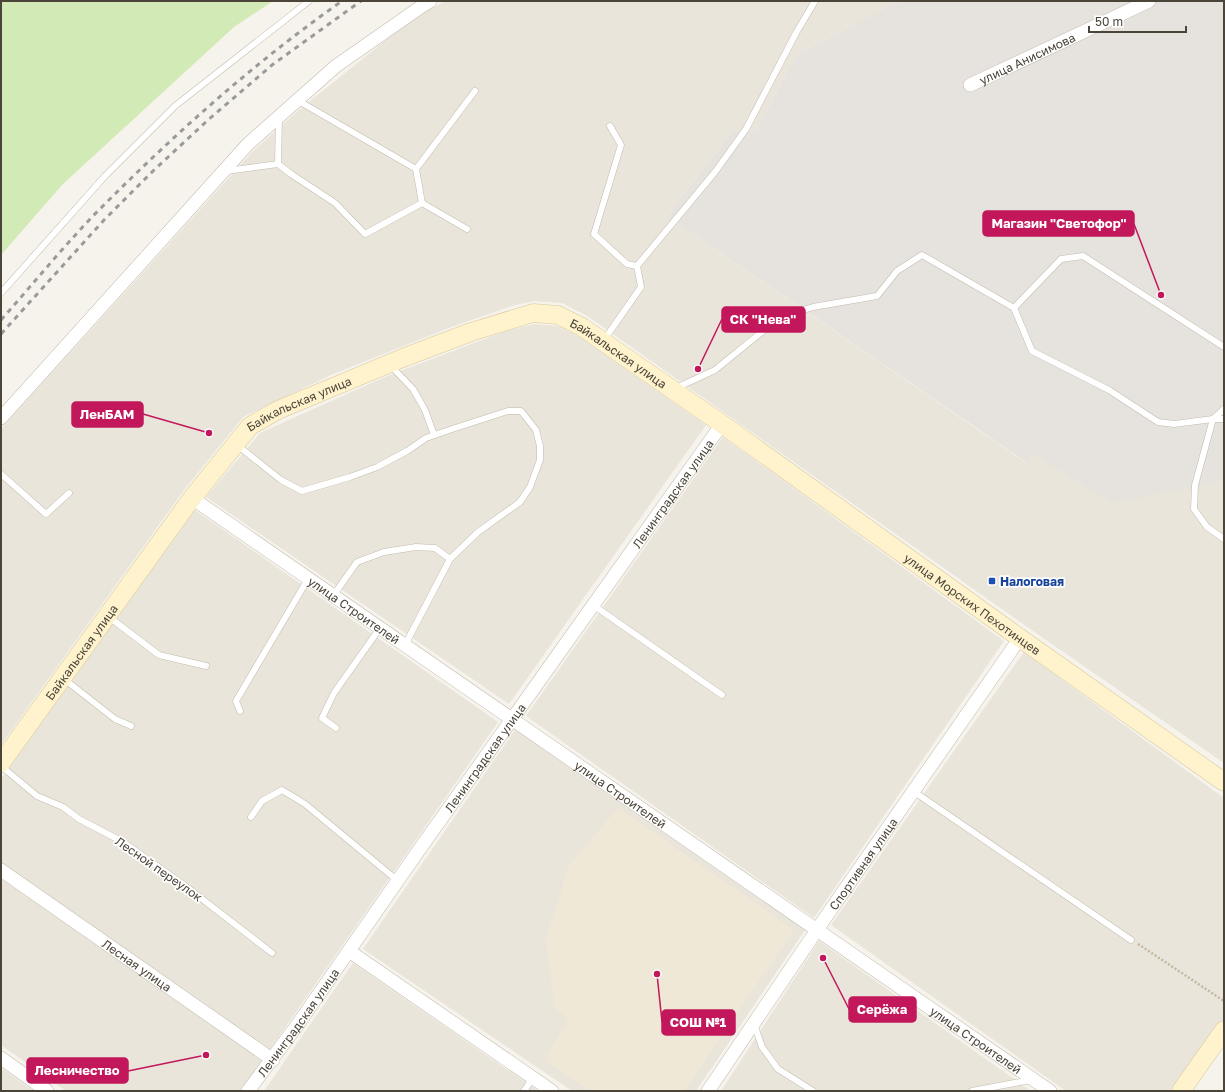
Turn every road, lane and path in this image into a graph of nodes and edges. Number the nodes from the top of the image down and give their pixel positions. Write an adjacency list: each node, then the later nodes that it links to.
1 (309, 1): 16 (lane)
2 (430, 1): 7 (street)
3 (815, 1): 15 (lane)
4 (1149, 1): 5 (street, улица Анисимова)
5 (970, 85)
6 (476, 91): 11 (lane)
7 (298, 100): 8 (street); 11 (lane)
8 (279, 117): 10 (lane); 12 (street)
9 (610, 126): 15 (lane)
10 (278, 164): 12 (lane); 13 (lane)
11 (416, 169): 13 (lane)
12 (224, 171): 23 (street)
13 (422, 203): 14 (lane)
14 (467, 229)
15 (637, 266): 18 (lane)
16 (1, 293)
17 (1014, 308): 19 (lane); 21 (lane); 24 (lane)
18 (603, 342): 20 (street, Байкальская улица); 21 (street, Байкальская улица)
19 (1224, 347)
20 (389, 364): 27 (lane); 28 (street, Байкальская улица)
21 (672, 390): 26 (street, Байкальская улица)
22 (1224, 409): 24 (lane)
23 (1, 418)
24 (1213, 419): 25 (lane); 32 (lane)
25 (1224, 420)
26 (722, 424): 36 (street, Ленинградская улица); 39 (street, улица Морских Пехотинцев)
27 (434, 435): 28 (lane); 33 (lane)
28 (236, 444): 31 (street, Байкальская улица)
29 (1, 474): 30 (lane)
30 (69, 493)
31 (192, 498): 34 (street, улица Строителей); 37 (street, Байкальская улица)
32 (1224, 539)
33 (450, 559): 35 (lane); 40 (lane)
34 (308, 579): 35 (street, улица Строителей); 44 (lane)
35 (333, 596): 38 (street, улица Строителей)
36 (593, 606): 43 (lane); 45 (street, Ленинградская улица)
37 (107, 616): 41 (lane); 42 (street, Байкальская улица)
38 (380, 628): 40 (street, улица Строителей); 47 (lane)
39 (1020, 638): 49 (street, улица Морских Пехотинцев); 50 (street, Спортивная улица)
40 (405, 645): 45 (street, улица Строителей)
41 (206, 666)
42 (62, 678): 46 (lane); 48 (street, Байкальская улица)
43 (722, 695)
44 (240, 711)
45 (512, 719): 53 (street, Ленинградская улица); 54 (street, улица Строителей)
46 (131, 726)
47 (336, 728)
48 (1, 765): 57 (lane, Лесной переулок)
49 (1224, 782)
50 (913, 791): 54 (street, Спортивная улица); 55 (lane)
51 (252, 817): 53 (lane)
52 (1, 870): 62 (street, Лесная улица)
53 (398, 880): 56 (street, Ленинградская улица)
54 (817, 930): 59 (street, Спортивная улица); 64 (street, улица Строителей)
55 (1131, 940): 58 (path)
56 (349, 951): 62 (street, Ленинградская улица); 63 (street)
57 (272, 953)
58 (1224, 1001)
59 (754, 1023): 69 (street, Спортивная улица); 70 (lane)
60 (1224, 1030): 73 (street)
61 (1, 1058): 65 (street)
62 (273, 1060): 66 (street, Ленинградская улица)
63 (533, 1078): 67 (lane); 68 (street)
64 (1033, 1079): 71 (lane); 72 (street, улица Строителей)
65 (47, 1091)
66 (248, 1091)
67 (524, 1091)
68 (552, 1091)
69 (708, 1091)
70 (813, 1091)
71 (972, 1091)
72 (1050, 1091)
73 (1181, 1091)

